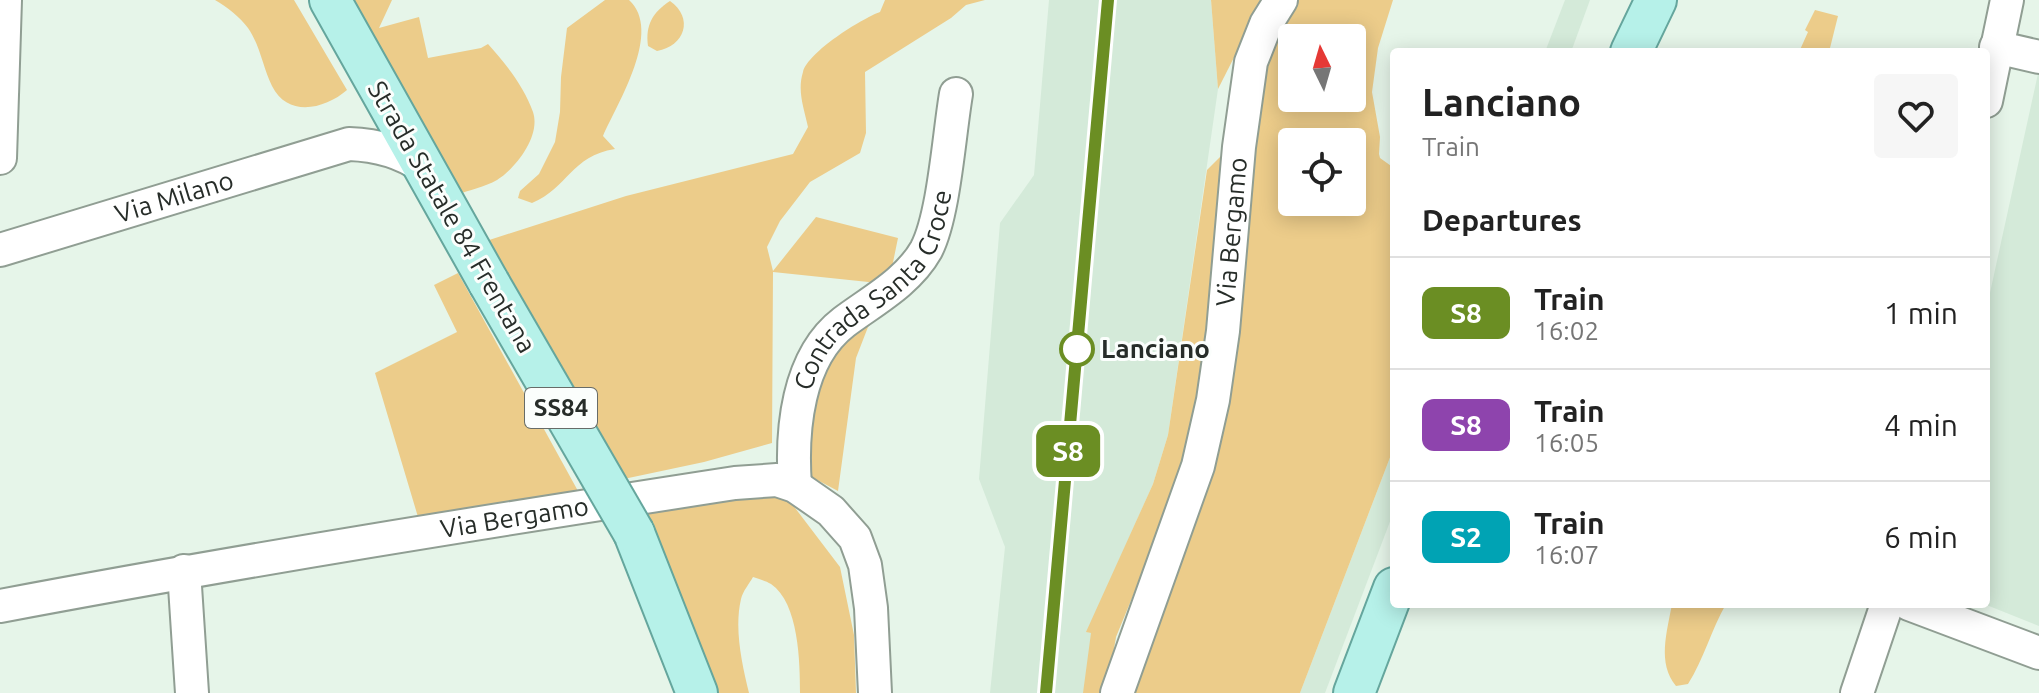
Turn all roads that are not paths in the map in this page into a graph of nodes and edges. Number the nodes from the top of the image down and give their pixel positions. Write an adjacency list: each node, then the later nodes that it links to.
1 (5, 0): 13 (street)
2 (330, 0): 11 (main road, Strada Statale 84 Frentana / SS84)
3 (1281, 0): 26 (street, Via Bergamo)
4 (1656, 0): 7 (main road)
5 (2007, 0): 6 (street)
6 (1996, 47): 8 (street); 9 (street)
7 (1633, 48)
8 (2039, 57)
9 (1990, 79)
10 (956, 94): 16 (street, Contrada Santa Croce)
11 (386, 102): 12 (street, Via Milano); 14 (main road, Strada Statale 84 Frentana / SS84)
12 (349, 144): 14 (street, Via Milano); 15 (street, Via Milano)
13 (0, 158)
14 (423, 167): 24 (main road, Strada Statale 84 Frentana / SS84, bridge)
15 (0, 250)
16 (795, 486): 17 (street, Via Bergamo); 25 (street, Via Bergamo)
17 (184, 571): 19 (street, Via Bergamo); 23 (street)
18 (1390, 598): 27 (main road)
19 (0, 606)
20 (1886, 608): 28 (street)
21 (1920, 608): 22 (street)
22 (2039, 653)
23 (192, 693)
24 (697, 693)
25 (875, 693)
26 (1117, 693)
27 (1354, 693)
28 (1857, 693)

